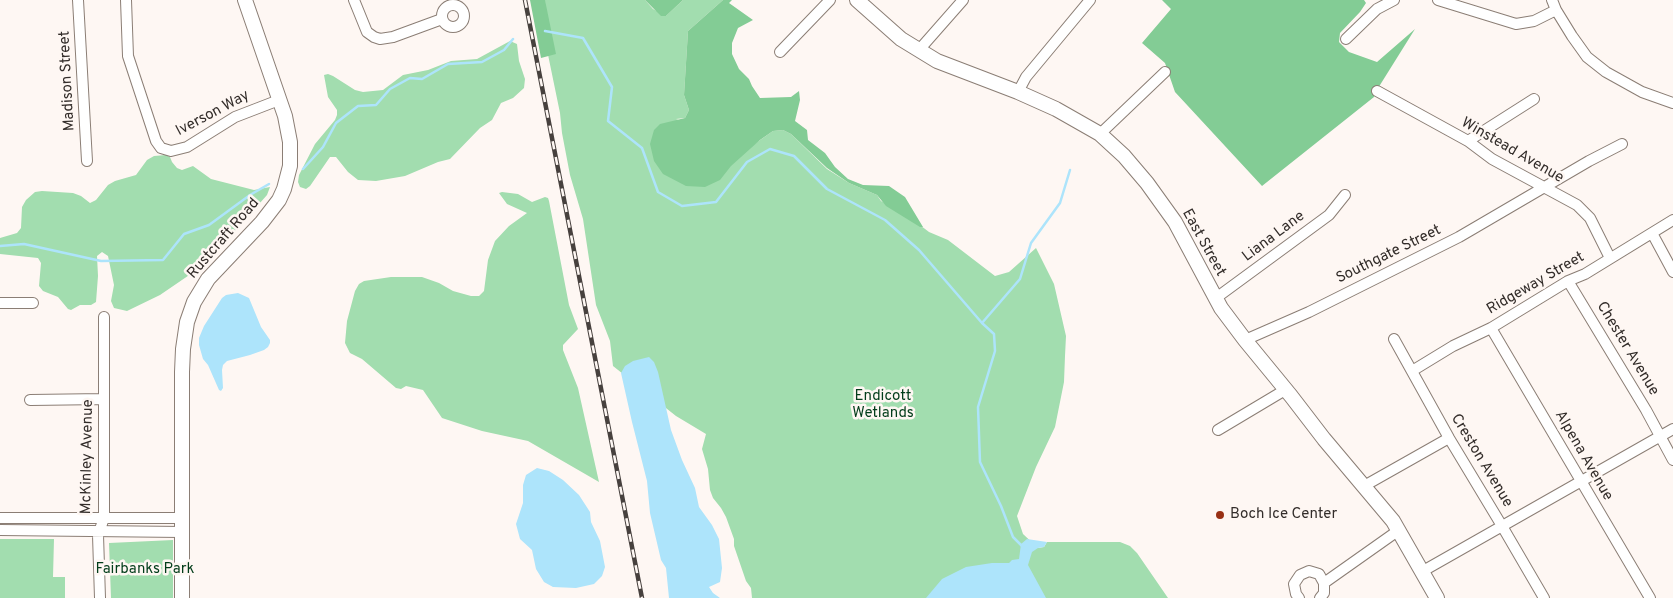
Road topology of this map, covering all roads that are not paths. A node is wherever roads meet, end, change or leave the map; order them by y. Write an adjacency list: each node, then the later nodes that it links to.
1 (78, 0): 25 (street, Madison Street)
2 (126, 0): 20 (street, Iverson Way)
3 (244, 0): 20 (main road, Rustcraft Road)
4 (354, 0): 12 (street)
5 (830, 0): 15 (street)
6 (856, 0): 14 (main road, East Street)
7 (963, 0): 14 (street)
8 (1090, 0): 18 (street)
9 (1394, 0): 13 (street)
10 (1438, 0): 11 (street)
11 (1554, 5): 21 (street)
12 (442, 19)
13 (1346, 39)
14 (919, 50): 18 (main road, East Street)
15 (780, 52)
16 (1165, 72): 22 (street)
17 (1377, 91): 23 (street, Winstead Avenue)
18 (1018, 92): 22 (main road, East Street)
19 (1534, 98): 23 (street)
20 (279, 100): 53 (main road, Rustcraft Road)
21 (1673, 103)
22 (1100, 134): 33 (main road, East Street)
23 (1468, 141): 26 (street, Winstead Avenue)
24 (1622, 144): 26 (street, Southgate Street)
25 (87, 161)
26 (1543, 188): 30 (street, Winstead Avenue); 39 (street, Southgate Street)
27 (1344, 194): 33 (street, Liana Lane)
28 (1673, 220): 29 (street, Ridgeway Street)
29 (1652, 233): 30 (street, Ridgeway Street); 31 (street)
30 (1610, 258): 32 (street, Ridgeway Street)
31 (1673, 272)
32 (1568, 281): 37 (street, Ridgeway Street); 46 (street, Chester Avenue)
33 (1216, 298): 39 (main road, East Street)
34 (0, 303): 35 (street)
35 (33, 303)
36 (104, 316): 42 (street, McKinley Avenue)
37 (1491, 328): 40 (street, Ridgeway Street); 49 (street, Alpena Avenue)
38 (1394, 339): 40 (street, Creston Avenue)
39 (1245, 340): 41 (main road, East Street)
40 (1412, 371): 47 (street, Creston Avenue)
41 (1285, 390): 45 (street); 50 (main road, East Street)
42 (104, 399): 43 (street); 52 (street, McKinley Avenue)
43 (30, 400)
44 (1673, 429): 46 (street)
45 (1218, 430)
46 (1660, 437): 48 (street, Chester Avenue); 49 (street)
47 (1449, 438): 50 (street); 54 (street, Creston Avenue)
48 (1673, 460)
49 (1582, 481): 54 (street); 66 (street, Alpena Avenue)
50 (1364, 486): 57 (main road, East Street)
51 (0, 518): 52 (street)
52 (104, 518): 53 (street); 56 (street, McKinley Avenue)
53 (182, 525): 56 (street); 61 (main road, Rustcraft Road)
54 (1502, 526): 58 (street); 65 (street, Creston Avenue)
55 (0, 530): 56 (street)
56 (100, 530): 60 (street, McKinley Avenue)
57 (1399, 530): 58 (main road, East Street); 59 (street)
58 (1423, 571): 64 (main road, East Street)
59 (1324, 583): 62 (street); 63 (street)
60 (100, 598)
61 (182, 598)
62 (1299, 598)
63 (1320, 598)
64 (1438, 598)
65 (1544, 598)
66 (1650, 598)

